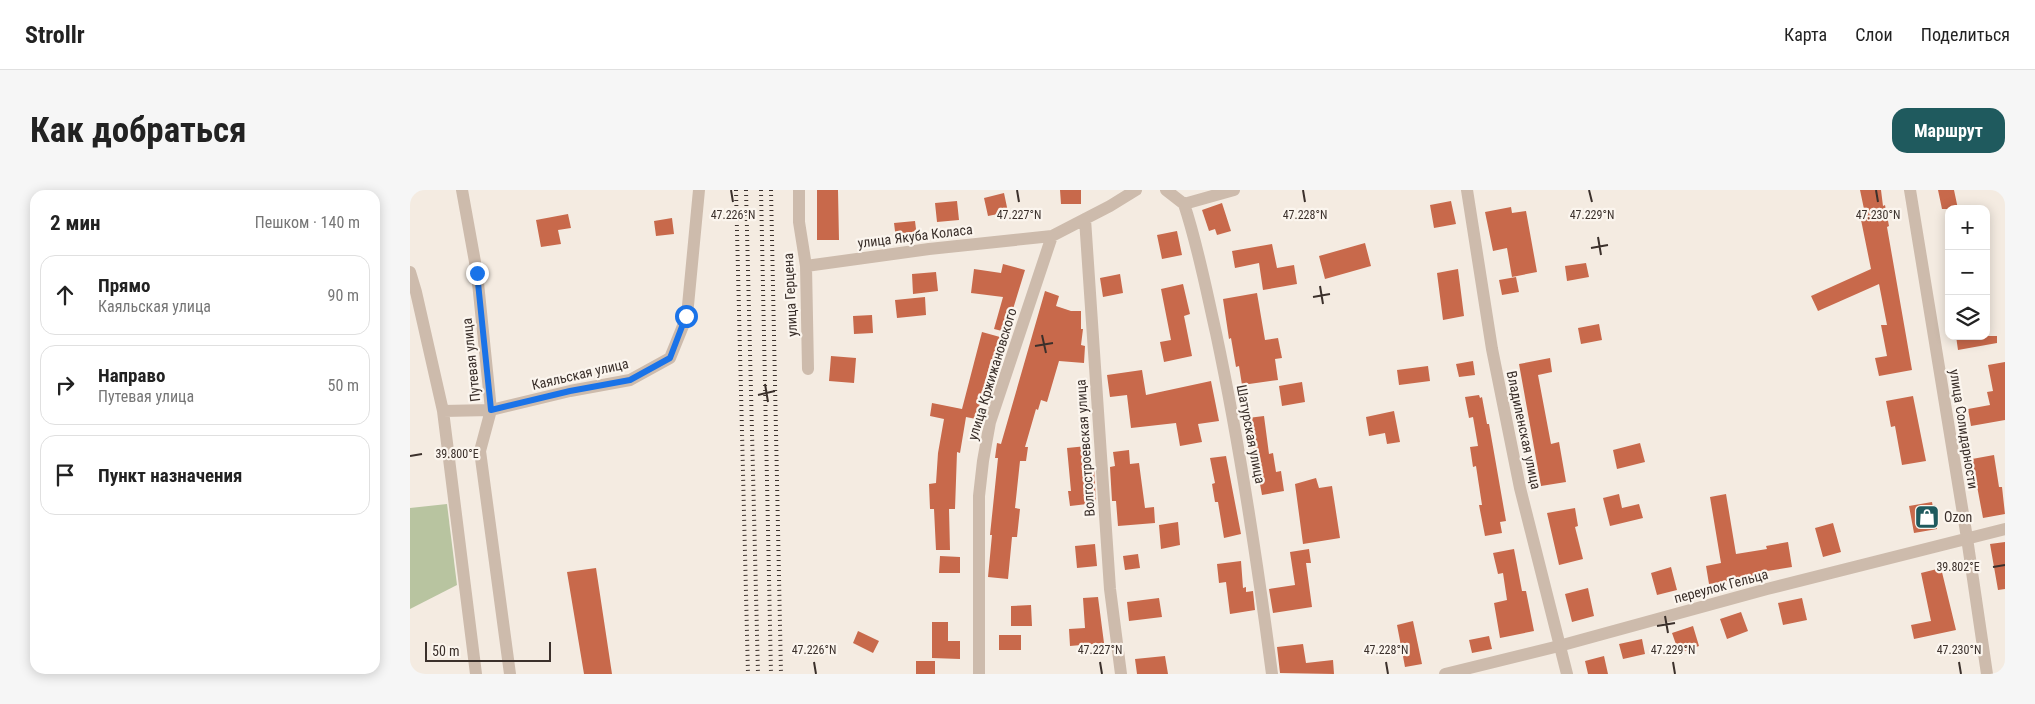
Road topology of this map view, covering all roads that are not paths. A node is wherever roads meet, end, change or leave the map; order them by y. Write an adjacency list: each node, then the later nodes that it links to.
1 (462, 190): 15 (street, Путевая улица)
2 (699, 190): 15 (street, Каяльская улица)
3 (798, 190): 12 (street, улица Герцена)
4 (1136, 190): 10 (street, улица Якуба Коласа)
5 (1166, 190): 9 (street)
6 (1234, 190): 9 (street)
7 (1467, 190): 19 (street, Владиленская улица)
8 (1910, 190): 18 (street, улица Солидарности)
9 (1184, 204): 24 (street, Шатурская улица)
10 (1085, 219): 11 (street, улица Якуба Коласа); 23 (street, Волгостроевская улица)
11 (1052, 236): 12 (street, улица Якуба Коласа); 22 (street, улица Кржижановского)
12 (806, 266): 14 (street, улица Герцена)
13 (410, 272): 16 (street)
14 (808, 369)
15 (491, 410): 16 (street, Каяльская улица); 21 (street, Путевая улица)
16 (443, 411): 20 (street)
17 (2005, 529): 18 (street, переулок Гельца)
18 (1967, 538): 19 (street, переулок Гельца); 27 (street, улица Солидарности)
19 (1559, 646): 25 (street, переулок Гельца); 26 (street, Владиленская улица)
20 (476, 674)
21 (510, 674)
22 (979, 674)
23 (1121, 674)
24 (1272, 674)
25 (1445, 674)
26 (1567, 674)
27 (1987, 674)

